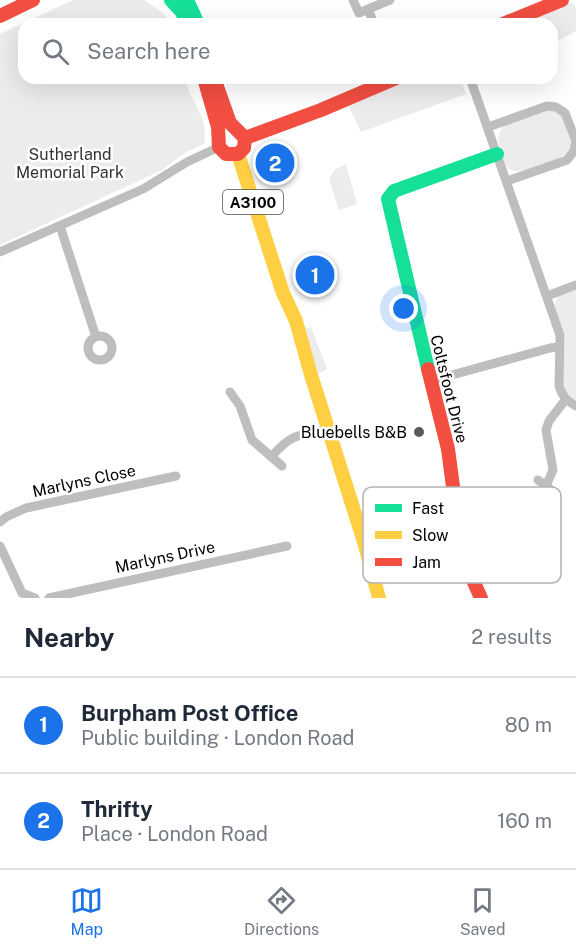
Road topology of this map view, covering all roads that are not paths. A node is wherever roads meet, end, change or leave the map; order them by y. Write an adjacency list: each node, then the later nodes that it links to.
1 (33, 0): 8 (main road)
2 (171, 0): 9 (main road)
3 (187, 0): 10 (main road)
4 (353, 0): 7 (street)
5 (390, 0): 7 (street)
6 (562, 0): 12 (main road)
7 (368, 9): 11 (street)
8 (0, 16)
9 (185, 18)
10 (195, 18)
11 (372, 18)
12 (518, 18)
13 (206, 84): 19 (main road)
14 (216, 84): 18 (main road)
15 (384, 84): 18 (main road)
16 (472, 84): 17 (street)
17 (488, 127): 21 (street); 22 (street)
18 (240, 133): 19 (main road); 20 (main road)
19 (218, 143): 20 (main road); 23 (street)
20 (237, 154): 33 (main road, A3100)
21 (497, 154): 22 (street); 29 (main road, Coltsfoot Drive)
22 (507, 181): 26 (street)
23 (60, 226): 24 (street); 27 (street)
24 (0, 252)
25 (576, 285): 26 (street)
26 (547, 296): 28 (street)
27 (96, 337)
28 (559, 347): 29 (street); 31 (street)
29 (430, 381): 37 (main road, Coltsfoot Drive)
30 (230, 392): 34 (street)
31 (566, 399): 32 (street); 38 (street)
32 (576, 406)
33 (330, 429): 34 (street); 40 (main road, A3100)
34 (271, 457): 35 (street)
35 (282, 466)
36 (176, 476): 39 (street, Marlyns Close)
37 (453, 487)
38 (547, 487)
39 (0, 522)
40 (363, 537)
41 (0, 546): 45 (street)
42 (287, 546): 46 (street, Marlyns Drive)
43 (474, 583): 49 (main road, Coltsfoot Drive)
44 (374, 584): 47 (main road, A3100); 48 (main road, A3100)
45 (35, 598)
46 (49, 598)
47 (372, 598)
48 (379, 598)
49 (481, 598)

